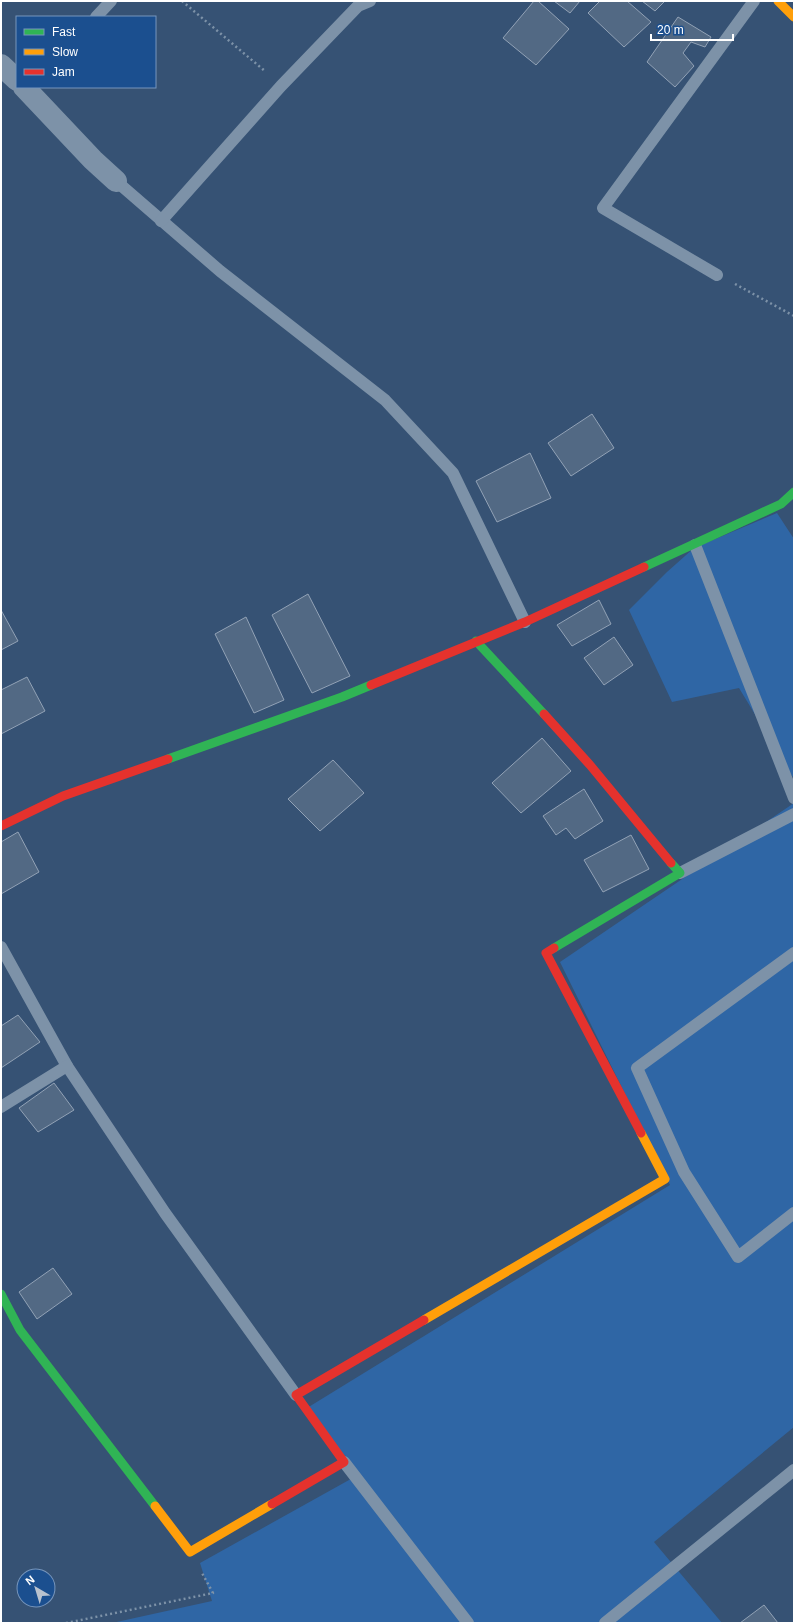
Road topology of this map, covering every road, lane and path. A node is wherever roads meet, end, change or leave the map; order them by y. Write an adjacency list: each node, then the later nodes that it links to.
1 (111, 1): 6 (lane)
2 (182, 1): 10 (path)
3 (370, 1): 10 (lane)
4 (754, 1): 14 (lane)
5 (778, 1): 7 (street)
6 (97, 16)
7 (794, 17)
8 (1, 65): 9 (street)
9 (16, 79)
10 (282, 86): 13 (lane)
11 (26, 88): 12 (street)
12 (116, 181): 13 (lane)
13 (161, 221): 18 (lane)
14 (717, 275): 15 (path)
15 (794, 316)
16 (794, 492): 17 (street)
17 (695, 545): 18 (street); 20 (lane)
18 (525, 622): 19 (street)
19 (476, 641): 22 (street); 23 (street)
20 (794, 798)
21 (794, 814): 23 (lane)
22 (1, 826)
23 (680, 873): 30 (street)
24 (1, 947): 26 (lane)
25 (794, 953): 28 (lane)
26 (67, 1066): 27 (lane); 30 (lane)
27 (1, 1107)
28 (794, 1213)
29 (1, 1294): 33 (street)
30 (296, 1395): 31 (street)
31 (344, 1462): 33 (street); 35 (lane)
32 (794, 1470): 36 (lane)
33 (190, 1552): 34 (path)
34 (66, 1623)
35 (468, 1623)
36 (605, 1623)

